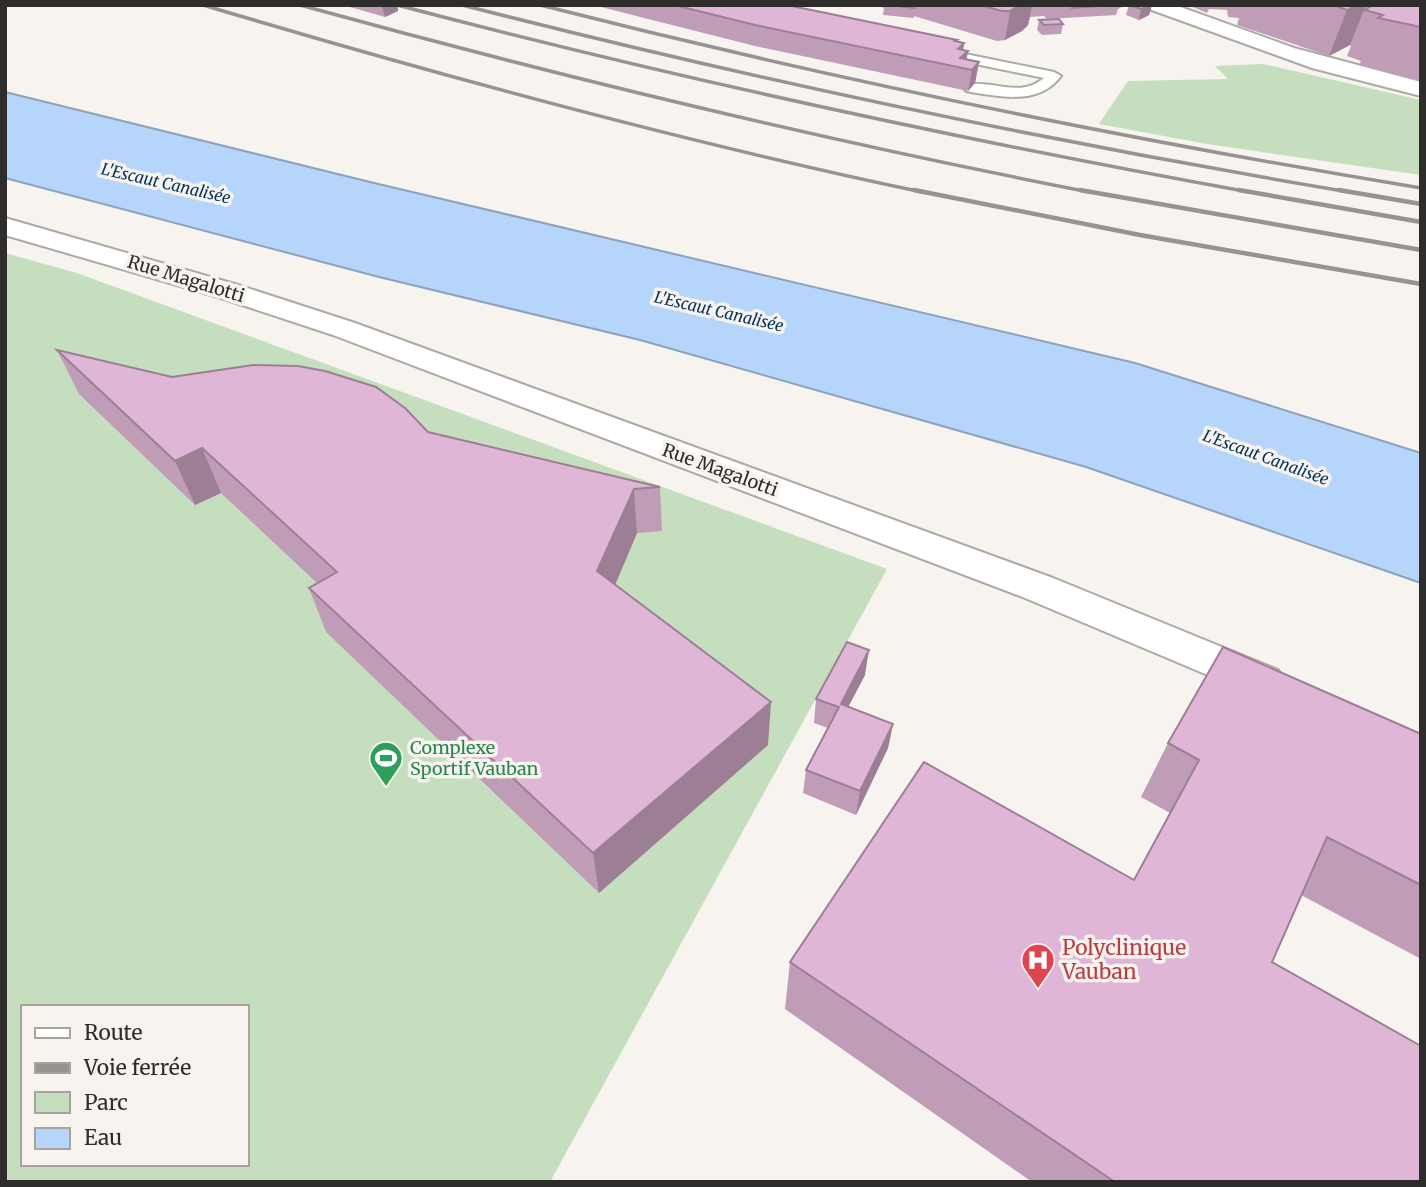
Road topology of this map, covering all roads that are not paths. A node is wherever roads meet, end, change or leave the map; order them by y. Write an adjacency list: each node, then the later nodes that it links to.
1 (1156, 5): 4 (street)
2 (921, 49): 3 (lane)
3 (971, 88)
4 (1421, 89)
5 (5, 226): 6 (street, Rue Magalotti)
6 (1291, 694)

